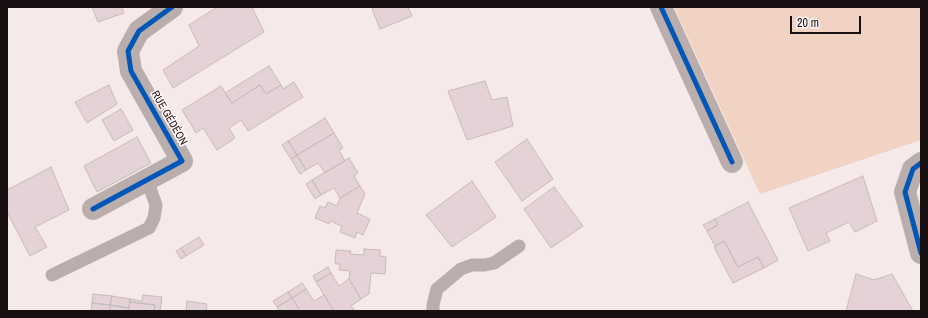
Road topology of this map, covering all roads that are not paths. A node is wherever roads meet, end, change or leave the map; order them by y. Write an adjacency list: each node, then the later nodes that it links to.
1 (172, 7): 5 (street, RUE GÉDÉON)
2 (661, 7): 3 (street)
3 (732, 162)
4 (921, 163): 8 (street)
5 (147, 180): 6 (street, RUE GÉDÉON); 9 (lane)
6 (94, 209)
7 (519, 246): 10 (lane)
8 (921, 253)
9 (52, 275)
10 (434, 311)

